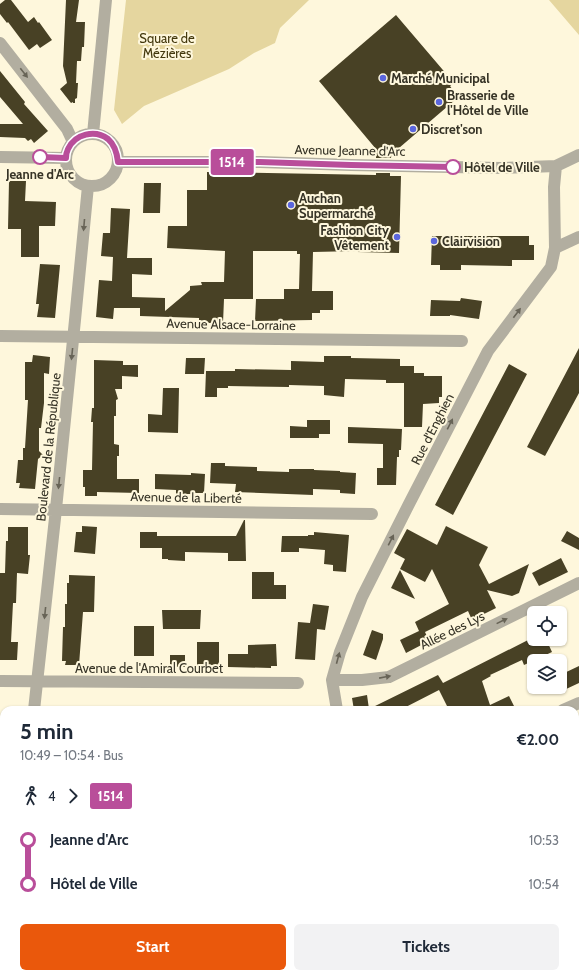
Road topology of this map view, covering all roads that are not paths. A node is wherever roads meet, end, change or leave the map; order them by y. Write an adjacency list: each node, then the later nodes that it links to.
1 (106, 0): 3 (street)
2 (0, 43): 4 (street, one-way to 4)
3 (93, 134): 4 (street); 8 (street)
4 (73, 142): 7 (street)
5 (579, 155): 9 (street, Avenue Jeanne d'Arc)
6 (0, 157): 7 (street)
7 (66, 158): 10 (street)
8 (118, 162): 9 (street, Avenue Jeanne d'Arc); 10 (street)
9 (556, 166): 12 (street, Rue d'Enghien)
10 (88, 186): 14 (street, Boulevard de la République, one-way to 14)
11 (579, 237): 12 (street)
12 (555, 248): 20 (street, Rue d'Enghien, one-way to 12)
13 (0, 336): 14 (street, Avenue Alsace-Lorraine)
14 (74, 337): 15 (street, Avenue Alsace-Lorraine); 17 (street, Boulevard de la République, one-way to 17)
15 (462, 341)
16 (0, 509): 17 (street, Avenue de la Liberté)
17 (56, 509): 18 (street, Avenue de la Liberté); 22 (street, Boulevard de la République, one-way to 22)
18 (372, 514)
19 (579, 583): 20 (street, Allée des Lys, one-way to 19)
20 (332, 680): 25 (street, Rue d'Enghien)
21 (0, 681): 22 (street, Avenue de l'Amiral Courbet)
22 (37, 682): 23 (street, Avenue de l'Amiral Courbet); 24 (street, Boulevard de la République)
23 (298, 683)
24 (34, 706)
25 (336, 706)

